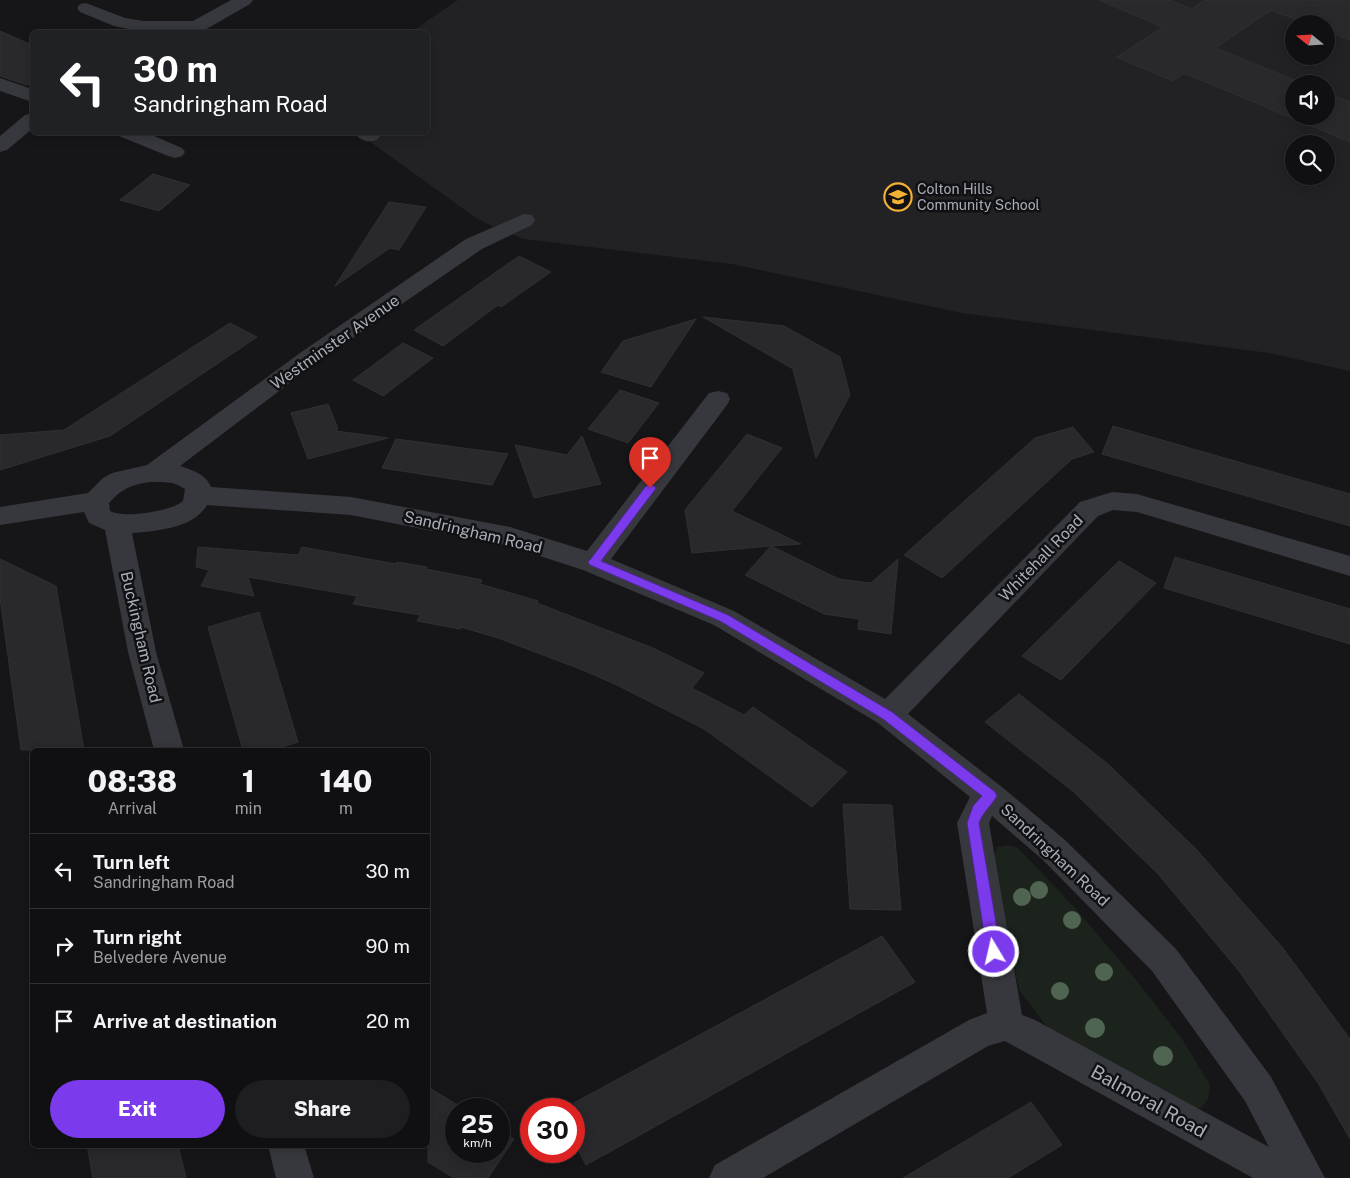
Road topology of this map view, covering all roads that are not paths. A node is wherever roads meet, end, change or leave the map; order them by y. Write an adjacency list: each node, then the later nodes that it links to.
1 (244, 0): 3 (street)
2 (86, 8): 3 (street)
3 (199, 30)
4 (0, 84): 5 (street)
5 (30, 95)
6 (30, 121): 8 (street)
7 (133, 135): 9 (street)
8 (0, 146)
9 (175, 152)
10 (524, 220): 12 (street, Westminster Avenue)
11 (718, 399): 17 (street)
12 (152, 474): 13 (street); 14 (street)
13 (199, 495): 16 (street); 17 (street, Sandringham Road)
14 (96, 501): 15 (street); 16 (street)
15 (0, 516)
16 (117, 523): 20 (street, Buckingham Road)
17 (594, 562): 19 (street, Sandringham Road)
18 (1350, 566): 19 (street, Whitehall Road)
19 (888, 715): 21 (street, Sandringham Road)
20 (168, 748)
21 (991, 796): 22 (street); 27 (street, Sandringham Road)
22 (1006, 1025): 25 (street); 26 (street, Balmoral Road)
23 (287, 1148): 24 (street)
24 (294, 1178)
25 (728, 1178)
26 (1290, 1178)
27 (1306, 1178)

